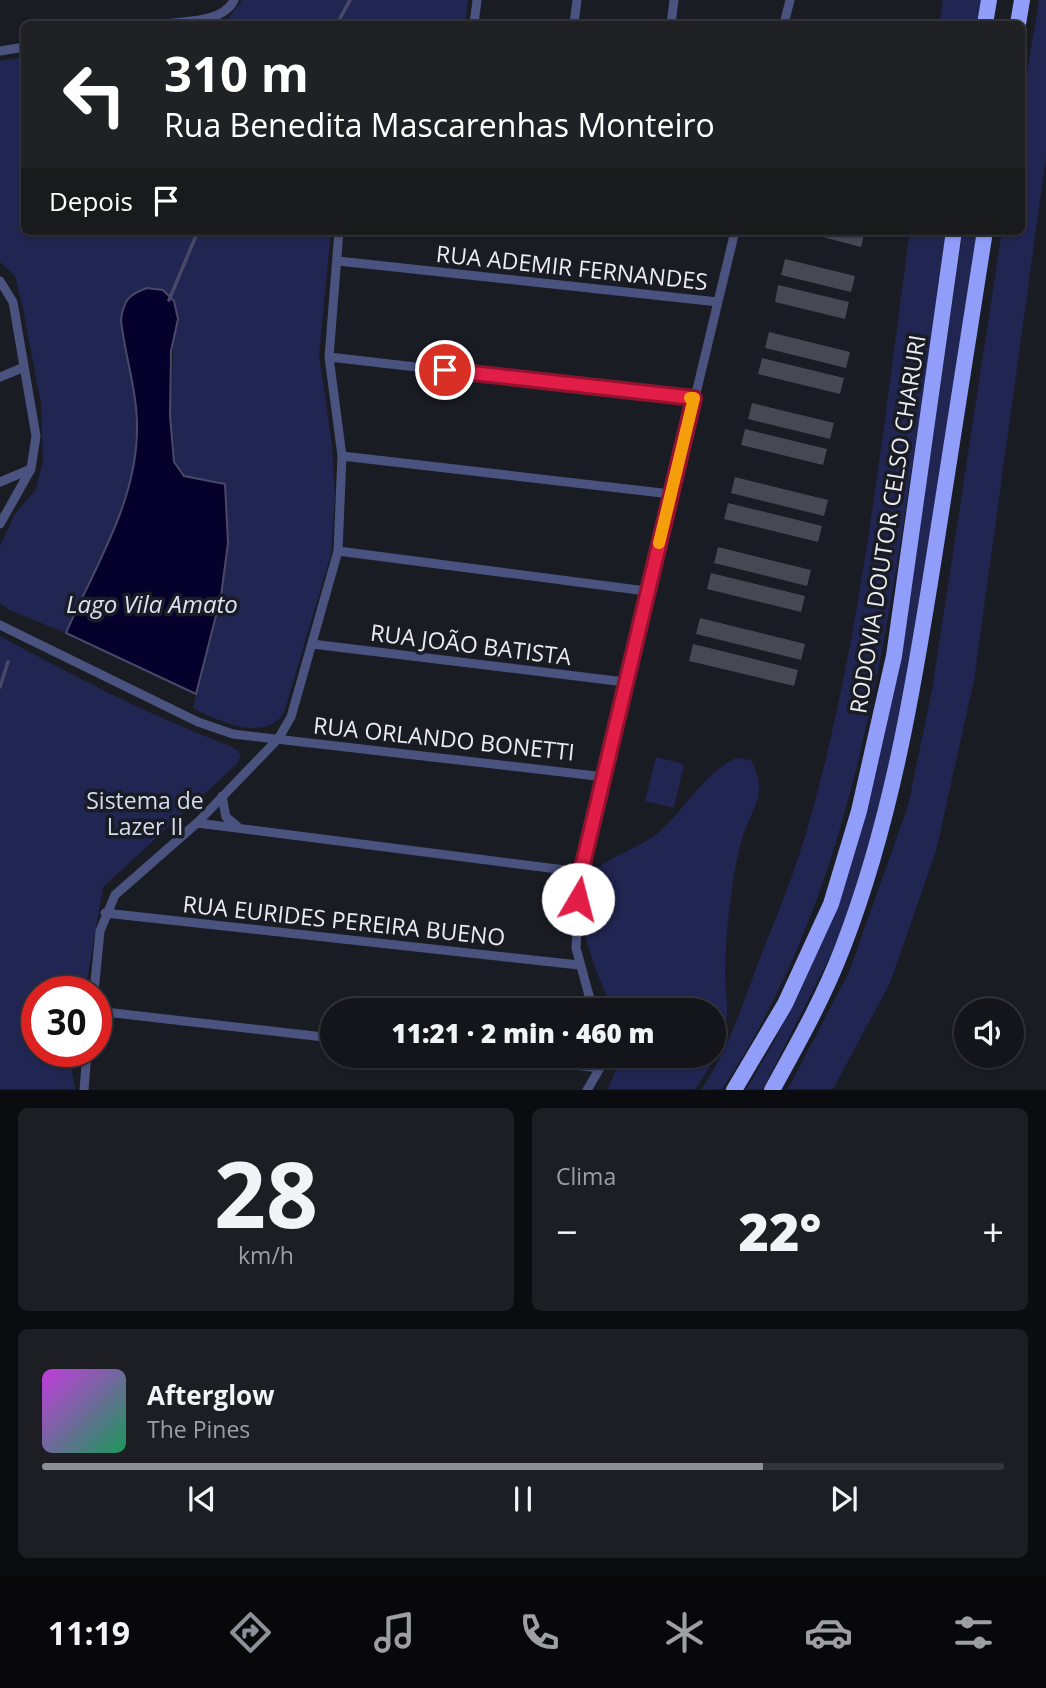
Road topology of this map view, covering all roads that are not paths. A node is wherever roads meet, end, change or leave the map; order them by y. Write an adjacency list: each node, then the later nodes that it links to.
1 (234, 0): 8 (street)
2 (477, 0): 9 (street)
3 (577, 0): 10 (street)
4 (674, 0): 11 (street)
5 (790, 0): 12 (street)
6 (989, 0): 13 (highway)
7 (1022, 0): 14 (highway)
8 (181, 21)
9 (474, 21)
10 (574, 21)
11 (671, 21)
12 (785, 21)
13 (986, 21)
14 (1018, 21)
15 (21, 48): 16 (street)
16 (0, 51)
17 (339, 235): 21 (street)
18 (734, 235): 23 (street)
19 (953, 235): 55 (highway, RODOVIA DOUTOR CELSO CHARURI)
20 (984, 235): 56 (highway)
21 (338, 261): 23 (street, RUA ADEMIR FERNANDES); 24 (street)
22 (2, 283): 25 (street)
23 (718, 302): 27 (street)
24 (328, 357): 27 (street); 28 (street)
25 (22, 368): 26 (street); 29 (street)
26 (0, 377)
27 (694, 398): 31 (street)
28 (342, 456): 31 (street); 33 (street)
29 (31, 470): 30 (street); 32 (street)
30 (0, 482)
31 (671, 494): 34 (street)
32 (0, 522)
33 (338, 551): 34 (street); 36 (street)
34 (646, 591): 37 (street)
35 (0, 625): 38 (street, RUA ORLANDO BONETTI)
36 (312, 644): 37 (street, RUA JOÃO BATISTA); 38 (street)
37 (625, 682): 39 (street)
38 (278, 738): 39 (street, RUA ORLANDO BONETTI); 40 (street)
39 (605, 776): 43 (street)
40 (222, 796): 41 (street); 42 (street)
41 (197, 823): 42 (street); 44 (street)
42 (242, 829): 43 (street)
43 (581, 872): 45 (street)
44 (105, 913): 45 (street, RUA EURIDES PEREIRA BUENO); 46 (street)
45 (579, 965): 47 (street)
46 (96, 976)
47 (589, 998)
48 (112, 1013): 49 (street)
49 (320, 1037)
50 (86, 1067): 53 (street)
51 (592, 1068): 52 (street)
52 (600, 1069): 54 (street)
53 (84, 1090)
54 (587, 1090)
55 (734, 1090)
56 (772, 1090)

